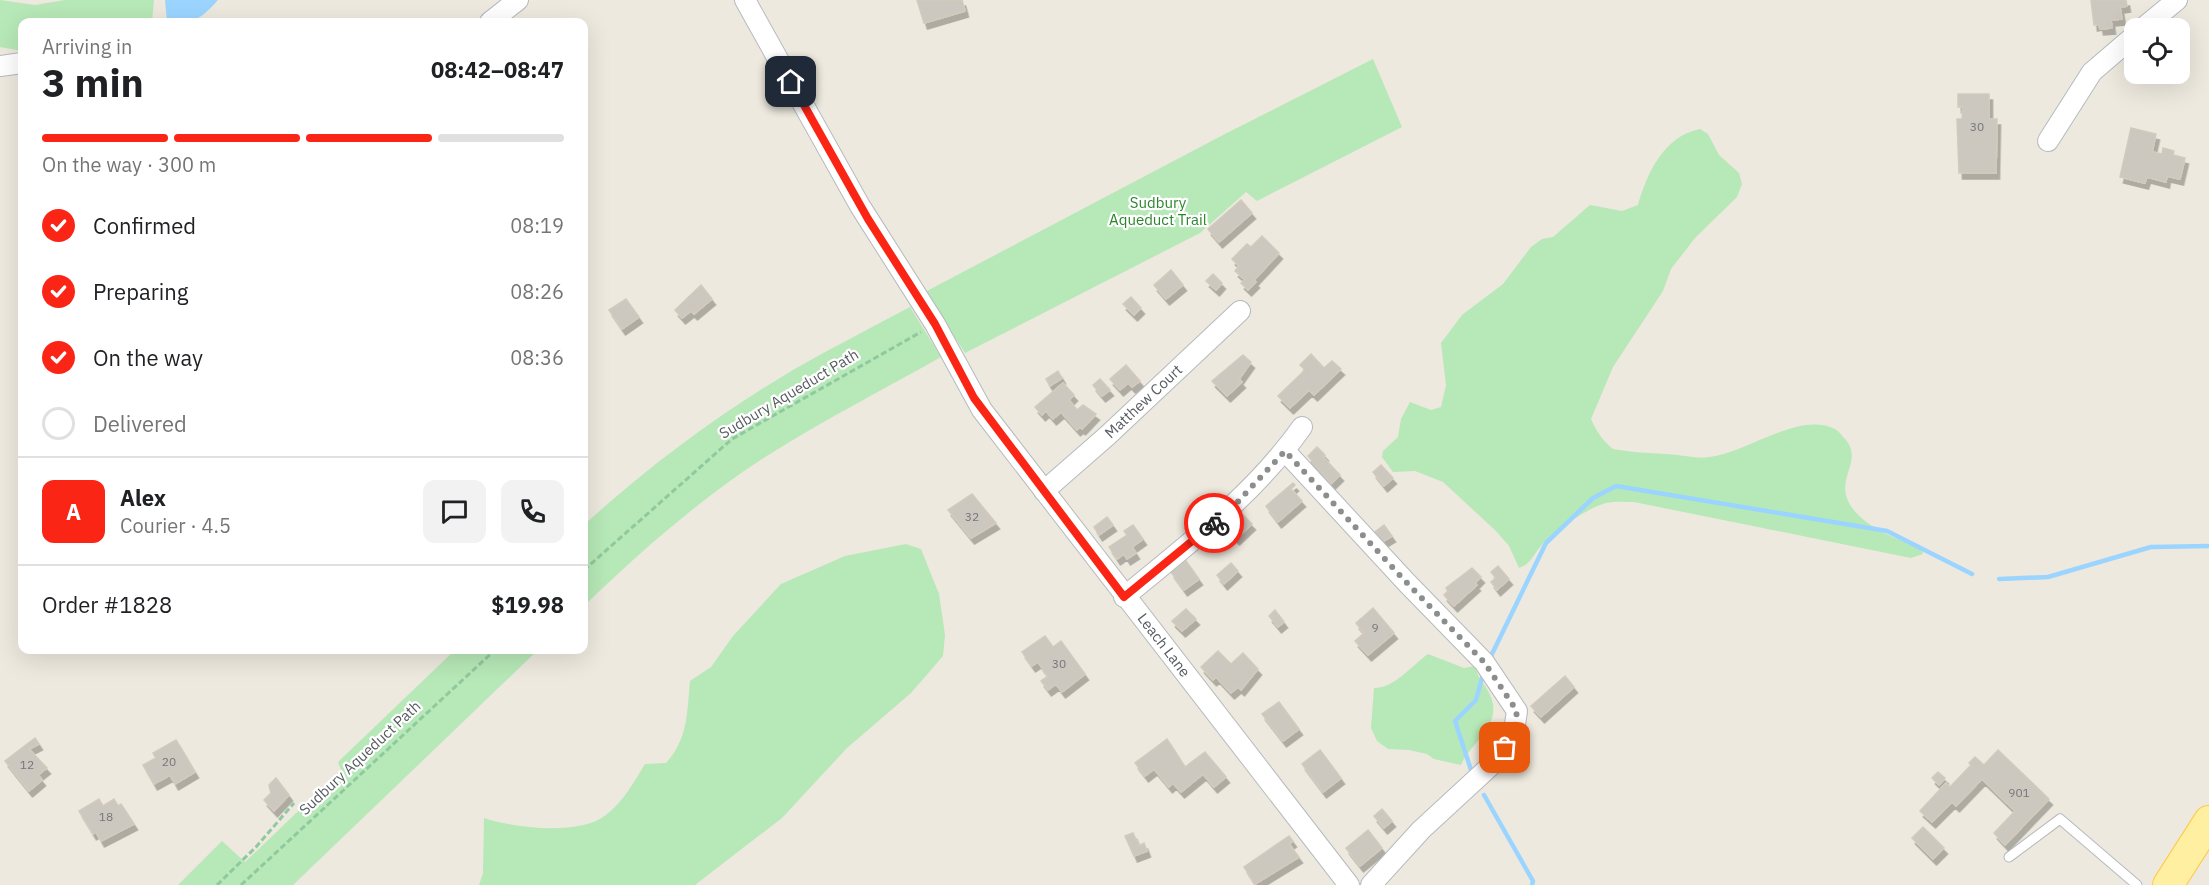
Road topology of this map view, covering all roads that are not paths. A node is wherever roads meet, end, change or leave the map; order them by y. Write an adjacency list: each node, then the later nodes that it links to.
1 (518, 0): 4 (street)
2 (745, 0): 13 (street, Leach Lane)
3 (2177, 0): 5 (street)
4 (495, 18)
5 (2155, 18)
6 (2124, 45): 9 (street)
7 (18, 64): 8 (street)
8 (0, 66)
9 (2048, 141)
10 (1240, 311): 13 (street, Matthew Court)
11 (1302, 427): 12 (street)
12 (1285, 451): 14 (street); 18 (street)
13 (1044, 491): 14 (street, Leach Lane)
14 (1124, 597): 17 (street, Leach Lane)
15 (2209, 821): 20 (main road)
16 (2009, 857): 19 (lane)
17 (1349, 885)
18 (1371, 885)
19 (2137, 885)
20 (2168, 885)

